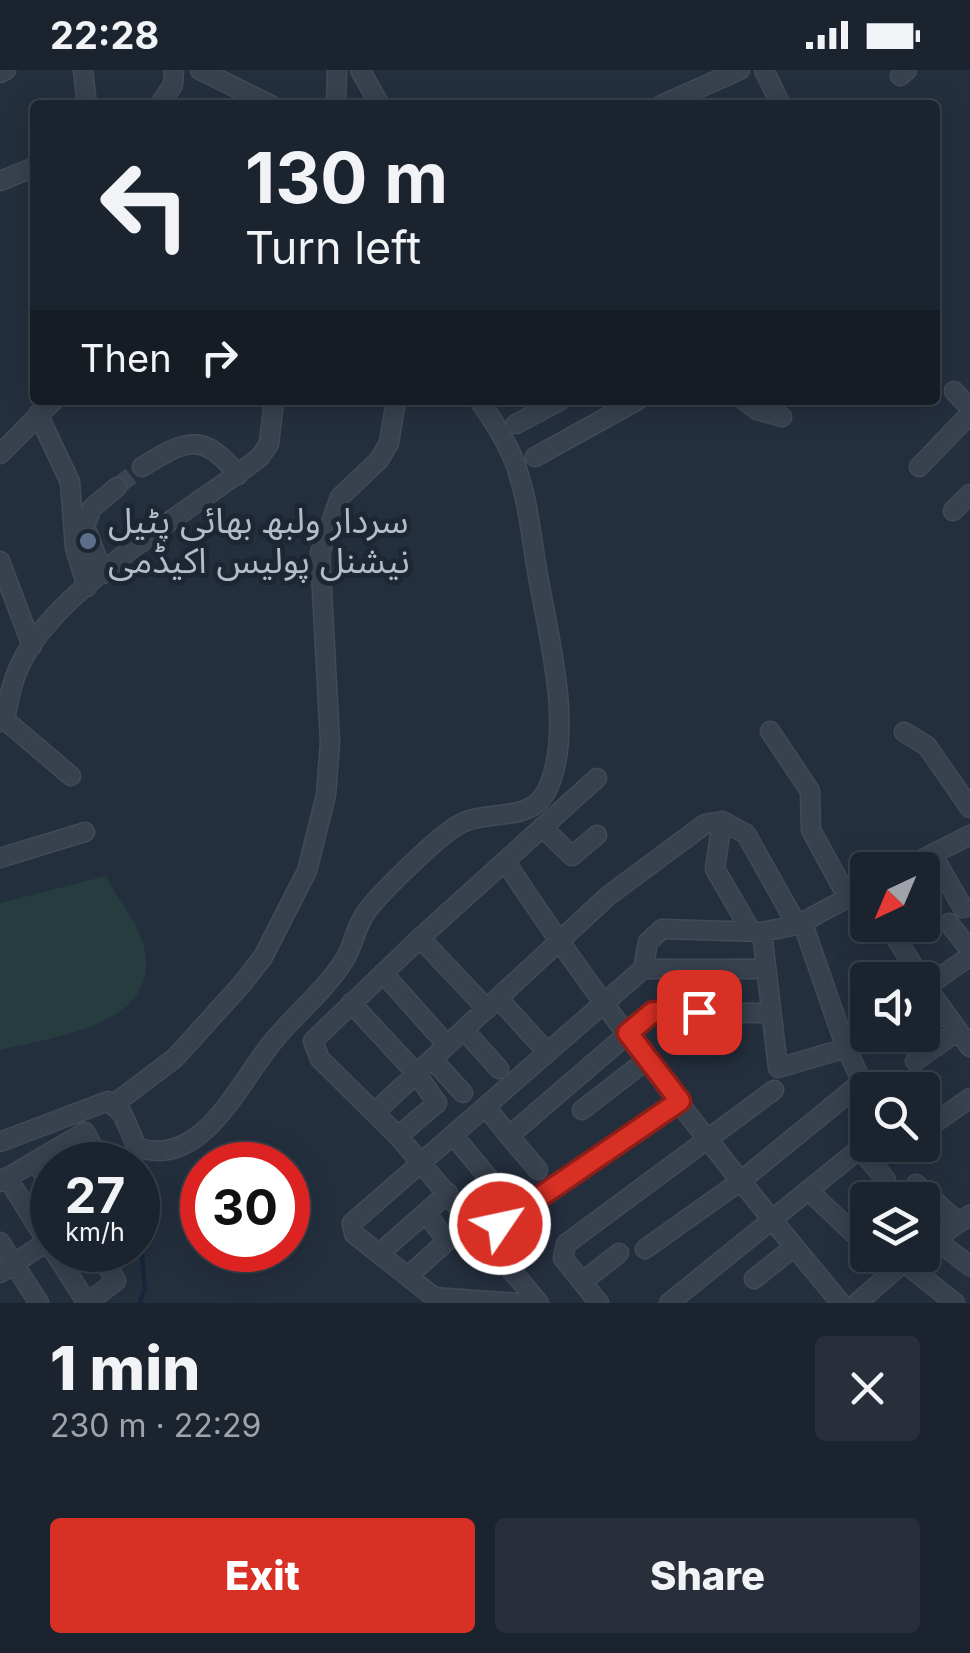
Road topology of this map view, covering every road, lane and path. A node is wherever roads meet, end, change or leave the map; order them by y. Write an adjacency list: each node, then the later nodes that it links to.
1 (83, 70): 8 (street)
2 (174, 70): 9 (street)
3 (200, 70): 10 (street)
4 (337, 70): 11 (street)
5 (360, 70): 12 (street)
6 (740, 70): 13 (street)
7 (764, 70): 14 (street)
8 (87, 100)
9 (162, 100)
10 (248, 100)
11 (336, 100)
12 (377, 100)
13 (673, 100)
14 (779, 100)
15 (30, 170): 16 (street)
16 (0, 180)
17 (954, 391): 25 (street)
18 (48, 405): 26 (street)
19 (273, 405): 33 (street)
20 (395, 405): 94 (street)
21 (482, 405): 94 (street)
22 (552, 405): 28 (street)
23 (629, 405): 30 (street)
24 (750, 405): 27 (street)
25 (970, 411): 32 (street)
26 (38, 414): 29 (street); 39 (street)
27 (782, 418)
28 (516, 424)
29 (0, 454)
30 (535, 457)
31 (142, 467): 33 (street)
32 (919, 467)
33 (238, 474): 38 (street)
34 (117, 487): 38 (street)
35 (970, 494): 36 (street)
36 (952, 511)
37 (0, 561): 40 (street)
38 (102, 574): 39 (street)
39 (87, 587): 40 (street)
40 (32, 646): 41 (street)
41 (3, 721): 44 (street)
42 (770, 731): 57 (street)
43 (904, 732): 46 (street)
44 (71, 776)
45 (597, 778): 49 (street)
46 (963, 782): 47 (street)
47 (970, 808)
48 (722, 820): 61 (street); 62 (street); 64 (street)
49 (542, 827): 51 (street); 55 (street)
50 (85, 832): 54 (street)
51 (597, 835)
52 (970, 835): 53 (street)
53 (936, 852)
54 (0, 858)
55 (505, 862): 63 (street); 64 (street)
56 (940, 868): 59 (street)
57 (850, 877)
58 (850, 898): 61 (street)
59 (962, 908)
60 (949, 923): 65 (street)
61 (800, 924): 62 (street); 80 (street)
62 (756, 932): 66 (street); 67 (street)
63 (420, 938): 68 (street); 72 (street)
64 (558, 943): 70 (street); 72 (street)
65 (970, 953): 69 (street)
66 (764, 968): 67 (street); 74 (street)
67 (643, 969): 70 (street)
68 (383, 973): 71 (street); 78 (street)
69 (940, 973)
70 (603, 1000): 77 (street); 82 (street)
71 (351, 1003): 88 (street); 97 (street)
72 (493, 1004): 75 (street); 82 (street)
73 (940, 1007): 76 (street)
74 (770, 1012): 77 (street); 80 (street)
75 (464, 1030): 78 (street); 86 (street)
76 (958, 1031): 81 (street); 85 (street)
77 (628, 1033): 84 (street); 101 (street)
78 (447, 1045): 83 (street)
79 (850, 1045): 80 (street)
80 (846, 1048): 87 (street)
81 (970, 1048)
82 (547, 1052): 95 (street)
83 (432, 1059): 88 (street); 90 (street)
84 (648, 1059): 93 (street); 96 (street)
85 (915, 1061)
86 (499, 1069)
87 (858, 1072)
88 (416, 1073): 97 (street); 100 (street)
89 (774, 1090): 102 (street)
90 (463, 1093)
91 (850, 1098): 112 (street)
92 (970, 1098): 98 (street)
93 (680, 1101): 102 (street); 117 (street)
94 (114, 1104): 103 (street)
95 (486, 1107): 99 (street); 101 (street)
96 (582, 1110)
97 (376, 1112): 100 (street)
98 (940, 1119)
99 (453, 1135): 107 (street); 117 (street)
100 (398, 1136): 107 (street)
101 (509, 1136): 110 (street)
102 (712, 1140): 112 (street); 140 (street)
103 (0, 1142)
104 (68, 1142): 105 (street)
105 (90, 1142)
106 (850, 1157): 114 (street)
107 (419, 1162): 115 (street); 129 (street)
108 (875, 1162): 113 (street)
109 (30, 1164): 111 (street)
110 (538, 1170)
111 (4, 1180): 119 (street)
112 (742, 1180): 121 (street); 127 (street)
113 (886, 1180)
114 (809, 1191): 121 (street); 122 (street)
115 (448, 1193): 118 (street); 123 (street)
116 (940, 1200): 120 (street)
117 (517, 1212): 123 (street)
118 (426, 1213): 129 (street); 138 (street)
119 (30, 1216)
120 (967, 1218): 124 (street)
121 (772, 1221): 126 (street); 145 (street)
122 (850, 1230)
123 (484, 1235): 143 (street)
124 (940, 1235)
125 (0, 1242): 133 (street)
126 (794, 1247): 139 (street); 146 (street)
127 (645, 1249)
128 (940, 1249): 132 (street)
129 (381, 1252): 138 (street)
130 (619, 1252): 140 (street)
131 (30, 1256): 133 (street)
132 (970, 1266)
133 (7, 1268): 141 (street)
134 (68, 1272): 135 (street)
135 (110, 1272)
136 (891, 1272): 147 (street)
137 (915, 1272): 148 (street)
138 (408, 1276): 142 (street)
139 (754, 1278)
140 (582, 1282): 144 (street)
141 (38, 1303)
142 (517, 1303)
143 (539, 1303)
144 (598, 1303)
145 (669, 1303)
146 (841, 1303)
147 (857, 1303)
148 (955, 1303)

